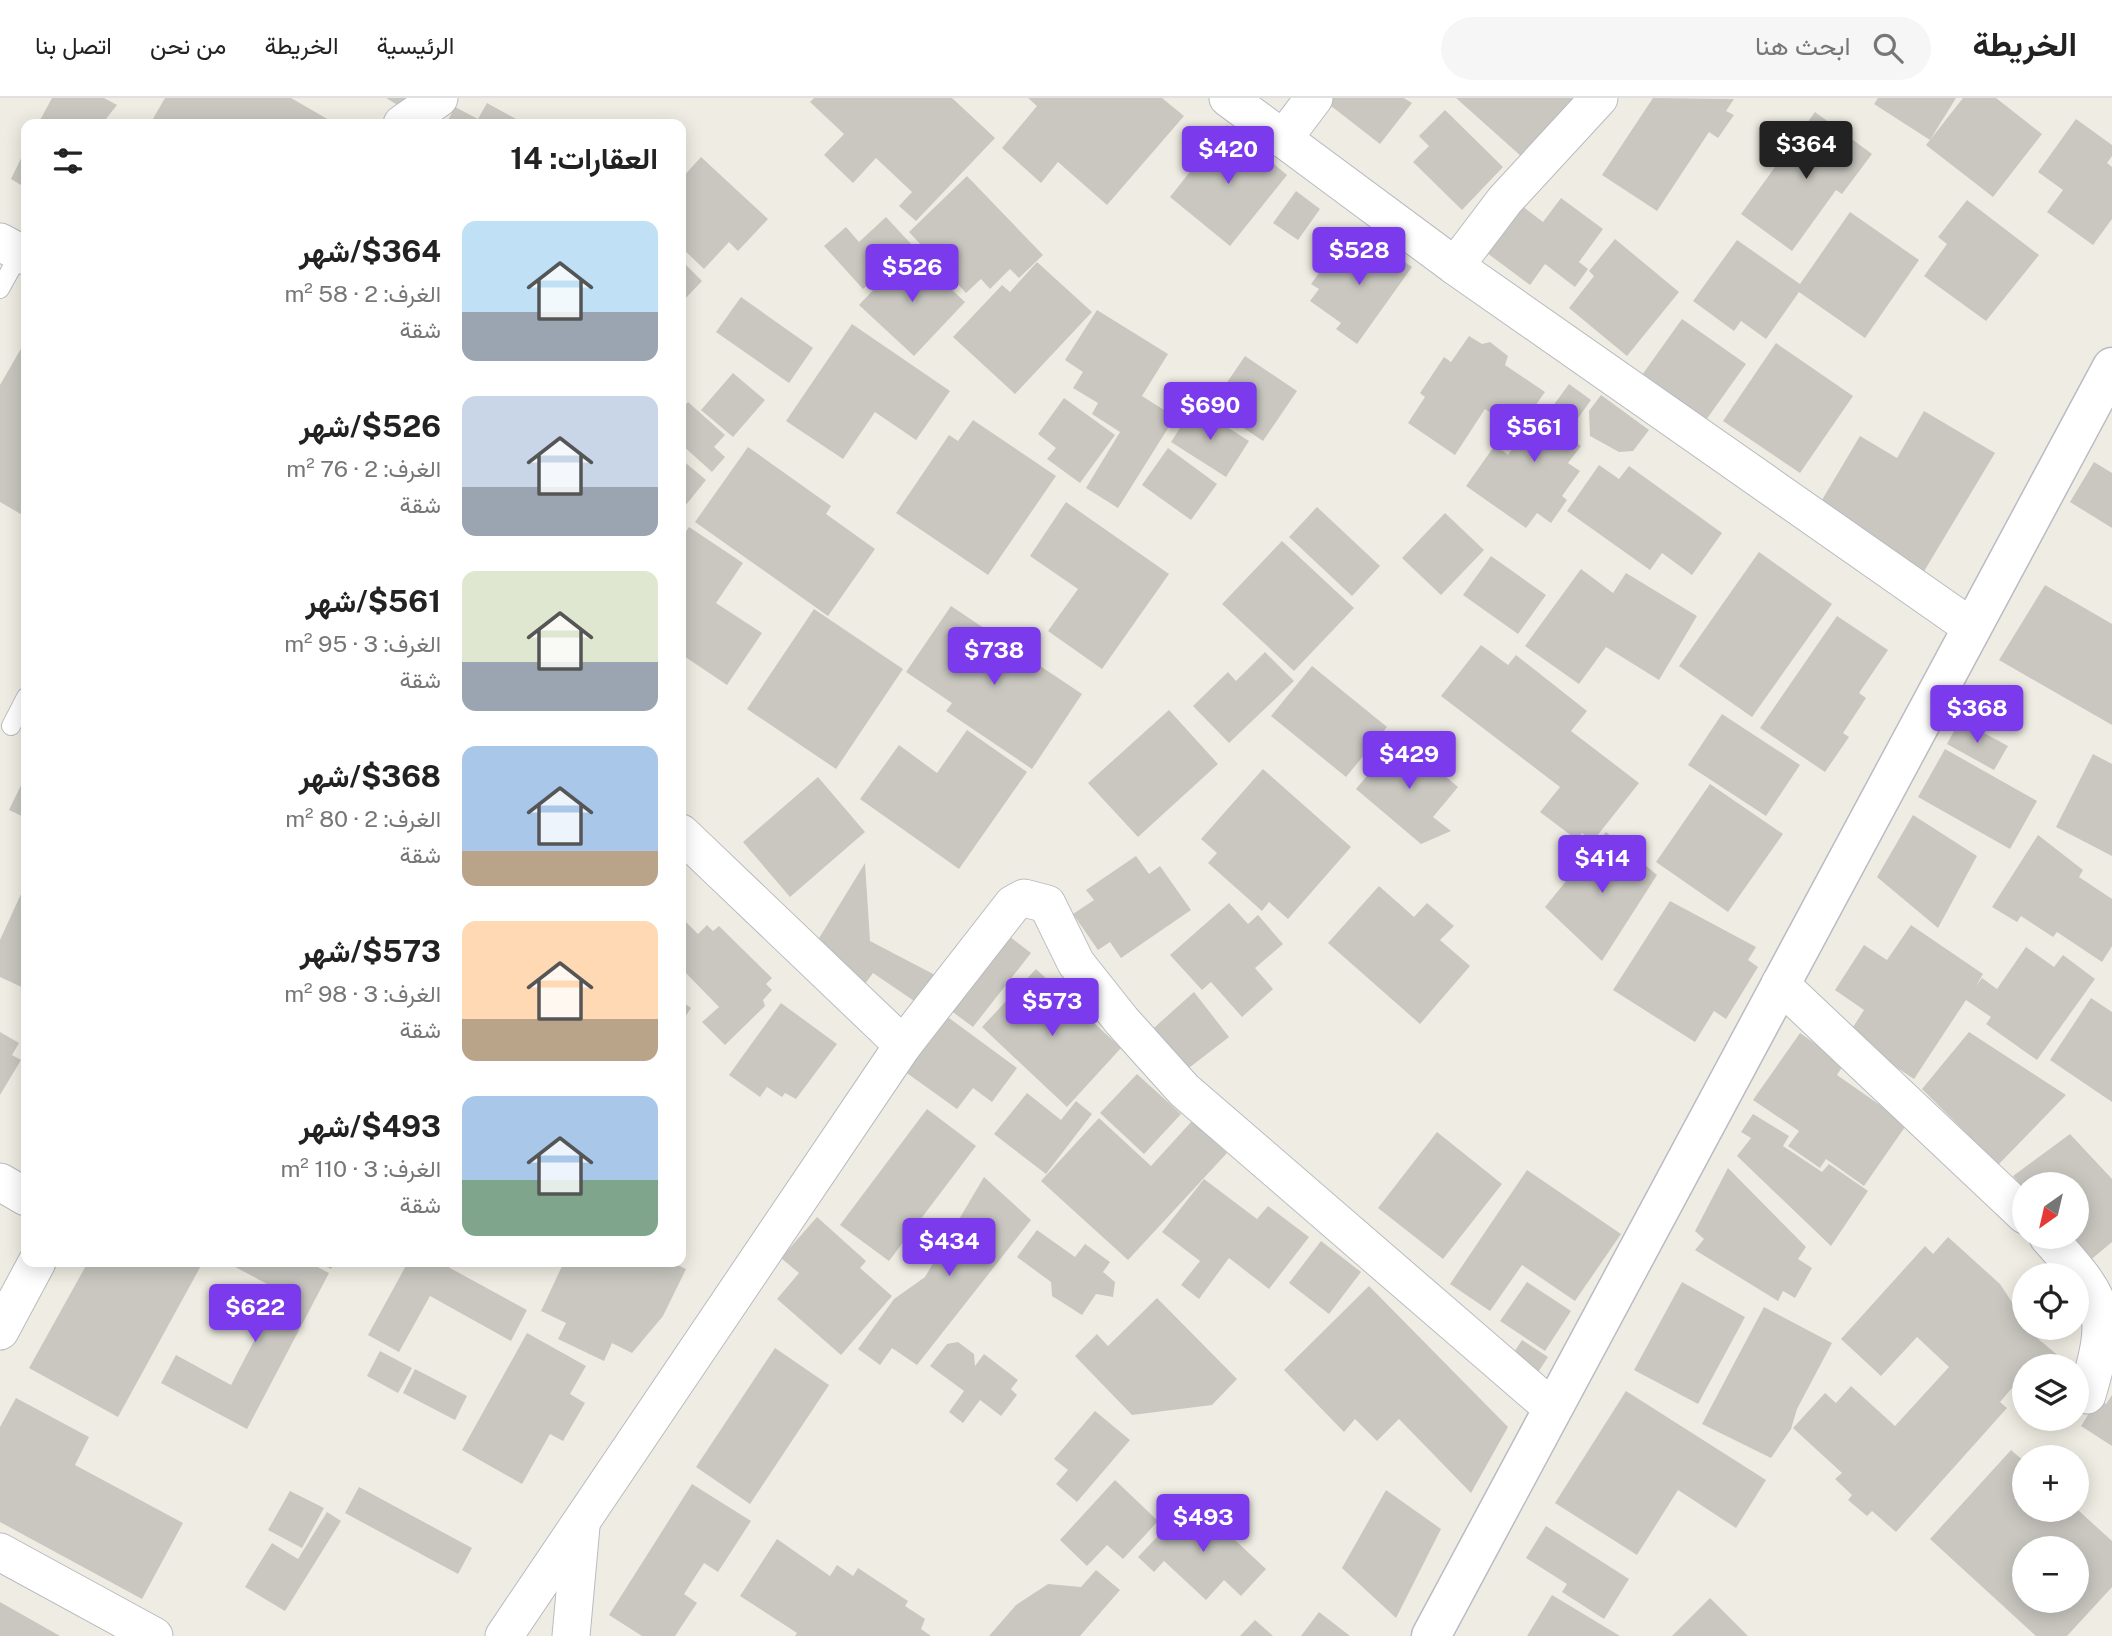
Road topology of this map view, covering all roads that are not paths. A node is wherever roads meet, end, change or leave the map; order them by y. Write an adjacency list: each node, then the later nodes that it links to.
1 (439, 98): 5 (street)
2 (1228, 98): 6 (street)
3 (1314, 98): 6 (street)
4 (1599, 98): 8 (street)
5 (409, 119)
6 (1283, 139): 8 (street)
7 (15, 250): 9 (lane)
8 (1455, 266): 11 (street)
9 (0, 289)
10 (2112, 367): 11 (street)
11 (1971, 626): 15 (street)
12 (21, 707): 13 (lane)
13 (11, 726)
14 (686, 838): 16 (street)
15 (1780, 984): 19 (street); 24 (street)
16 (903, 1045): 24 (street); 25 (street)
17 (0, 1182): 18 (street)
18 (21, 1194)
19 (2012, 1203)
20 (2060, 1250): 23 (street)
21 (34, 1267): 22 (street)
22 (0, 1331)
23 (2089, 1390)
24 (1552, 1408): 30 (street)
25 (581, 1526): 28 (street); 29 (street)
26 (0, 1552): 27 (street)
27 (154, 1636)
28 (504, 1636)
29 (571, 1636)
30 (1431, 1636)

